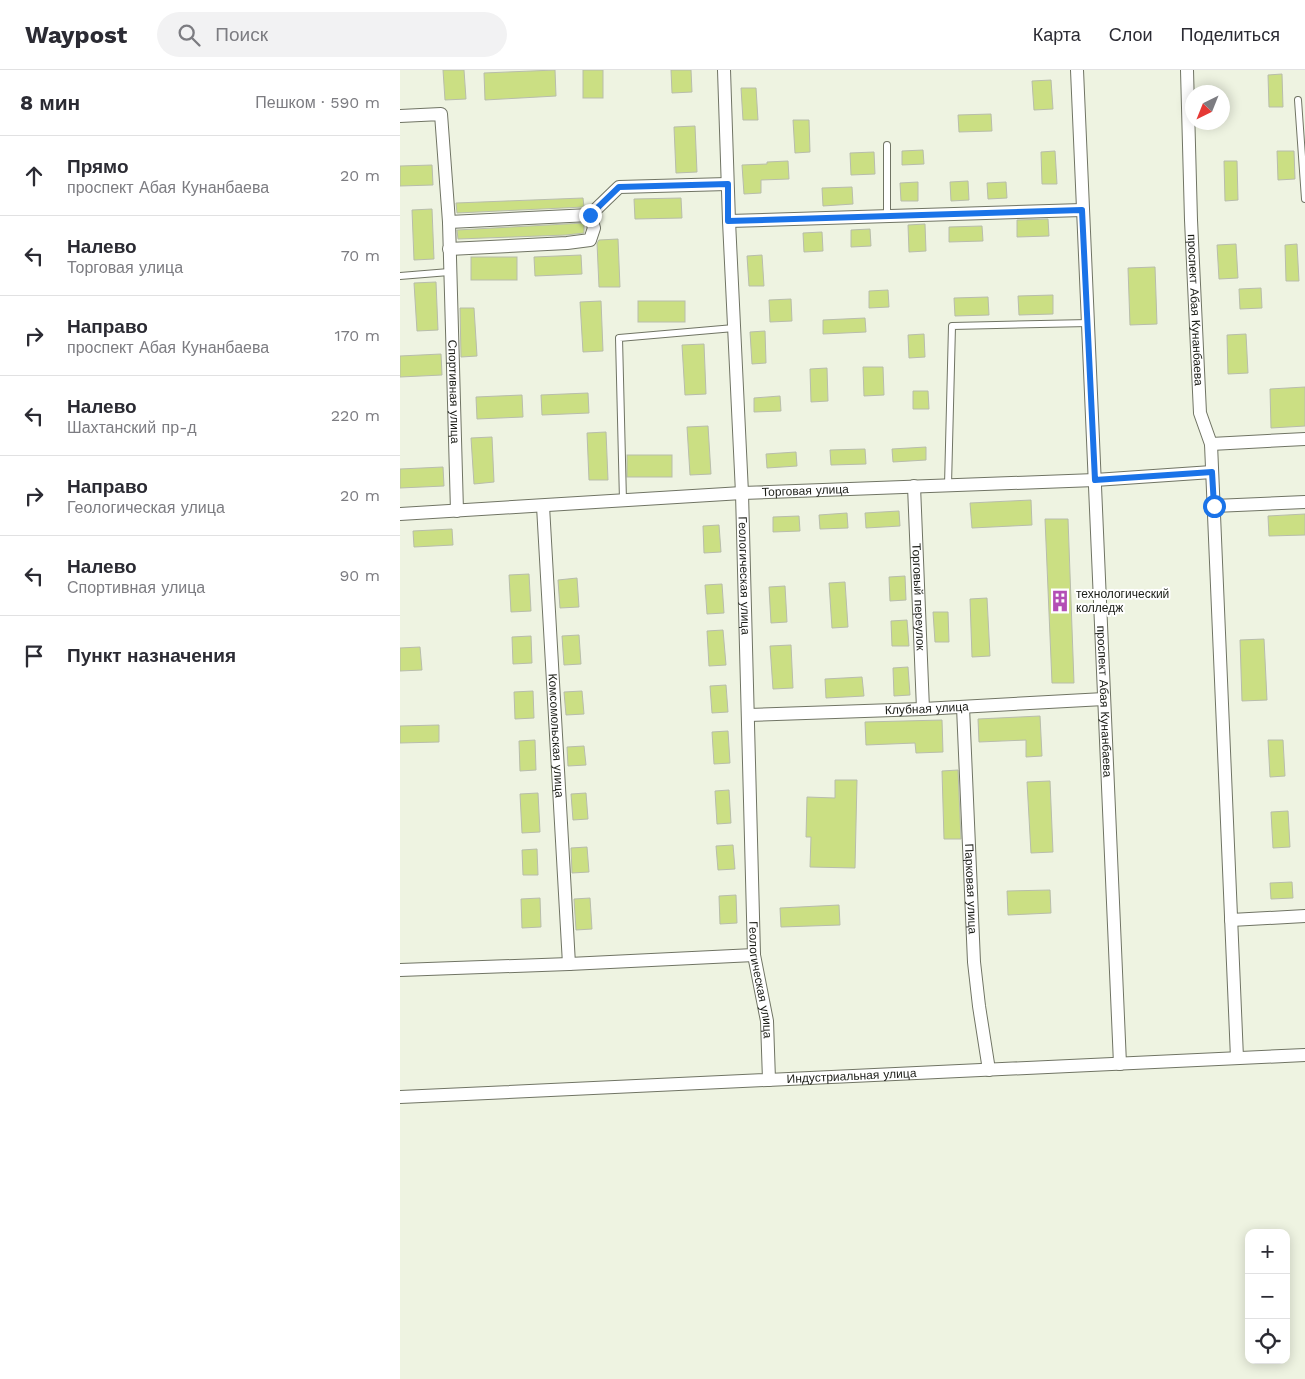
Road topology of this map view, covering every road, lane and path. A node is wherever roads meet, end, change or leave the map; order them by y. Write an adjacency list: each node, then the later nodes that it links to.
1 (724, 70): 7 (street, Геологическая улица)
2 (1078, 70): 9 (street, проспект Абая Кунанбаева)
3 (1187, 70): 20 (street, проспект Абая Кунанбаева)
4 (1298, 100): 8 (lane)
5 (400, 116): 13 (street, Спортивная улица)
6 (887, 145): 11 (lane)
7 (728, 184): 10 (street); 12 (street, Геологическая улица)
8 (1305, 199)
9 (1082, 210): 11 (street); 17 (street, проспект Абая Кунанбаева)
10 (590, 215): 13 (street); 14 (street)
11 (887, 215): 12 (street)
12 (728, 221): 18 (street, Геологическая улица)
13 (449, 222): 14 (street, Спортивная улица)
14 (449, 249): 15 (street, Спортивная улица)
15 (449, 272): 16 (lane); 30 (street, Спортивная улица)
16 (400, 276)
17 (1089, 323): 22 (street, проспект Абая Кунанбаева); 23 (lane)
18 (734, 328): 25 (street, Геологическая улица); 26 (lane)
19 (1305, 439): 20 (street)
20 (1211, 444): 21 (street, проспект Абая Кунанбаева)
21 (1212, 472): 22 (street, Торговая улица); 29 (street, проспект Абая Кунанбаева)
22 (1095, 480): 23 (street, Торговая улица); 32 (street, проспект Абая Кунанбаева)
23 (948, 485): 24 (street, Торговая улица)
24 (914, 486): 25 (street, Торговая улица); 34 (street, Торговый переулок)
25 (742, 493): 26 (street, Торговая улица); 35 (street, Геологическая улица)
26 (623, 501): 28 (street, Торговая улица)
27 (1305, 502): 29 (street)
28 (543, 506): 30 (street, Торговая улица); 39 (street, Комсомольская улица)
29 (1214, 506): 37 (street, проспект Абая Кунанбаева)
30 (457, 511): 31 (street, Торговая улица)
31 (400, 514)
32 (1104, 699): 33 (street, Клубная улица); 43 (street, проспект Абая Кунанбаева)
33 (963, 707): 34 (street, Клубная улица); 44 (street, Парковая улица)
34 (923, 709): 35 (street, Клубная улица)
35 (748, 715): 38 (street, Геологическая улица)
36 (1305, 916): 37 (street)
37 (1231, 920): 42 (street, проспект Абая Кунанбаева)
38 (754, 955): 39 (street); 45 (street, Геологическая улица)
39 (568, 964): 40 (street)
40 (400, 970)
41 (1305, 1055): 42 (street, Индустриальная улица)
42 (1237, 1058): 43 (street, Индустриальная улица)
43 (1120, 1064): 44 (street, Индустриальная улица)
44 (990, 1070): 45 (street, Индустриальная улица)
45 (769, 1080): 46 (street, Индустриальная улица)
46 (400, 1097)

